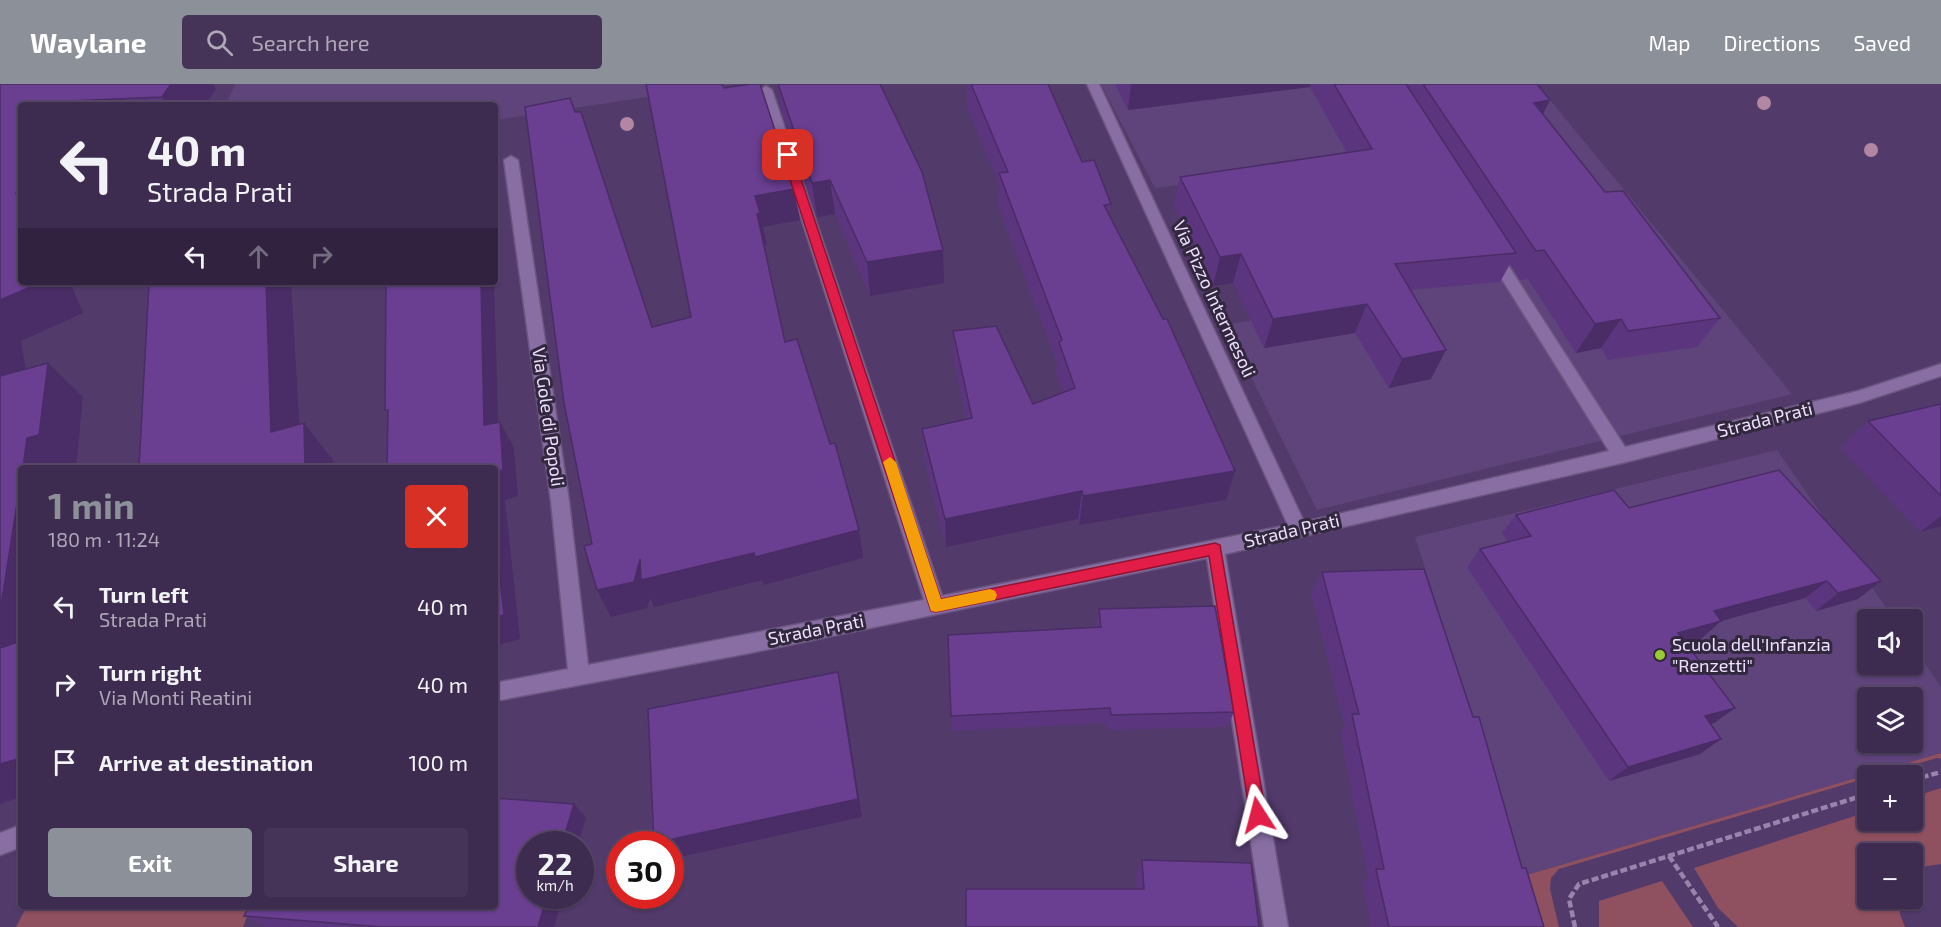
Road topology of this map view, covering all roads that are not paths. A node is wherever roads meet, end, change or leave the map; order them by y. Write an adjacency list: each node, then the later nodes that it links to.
1 (1093, 84): 7 (street, Via Pizzo Intermesoli)
2 (766, 90): 9 (street)
3 (511, 160): 10 (street, Via Gole di Popoli)
4 (1486, 243): 6 (street)
5 (1941, 370): 6 (street, Strada Prati)
6 (1622, 456): 7 (street, Strada Prati)
7 (1299, 530): 8 (street, Strada Prati)
8 (1215, 549): 9 (street, Strada Prati); 14 (street)
9 (936, 606): 10 (street, Strada Prati)
10 (579, 676): 11 (street, Strada Prati)
11 (498, 691)
12 (18, 837): 13 (street)
13 (0, 844)
14 (1276, 927)

